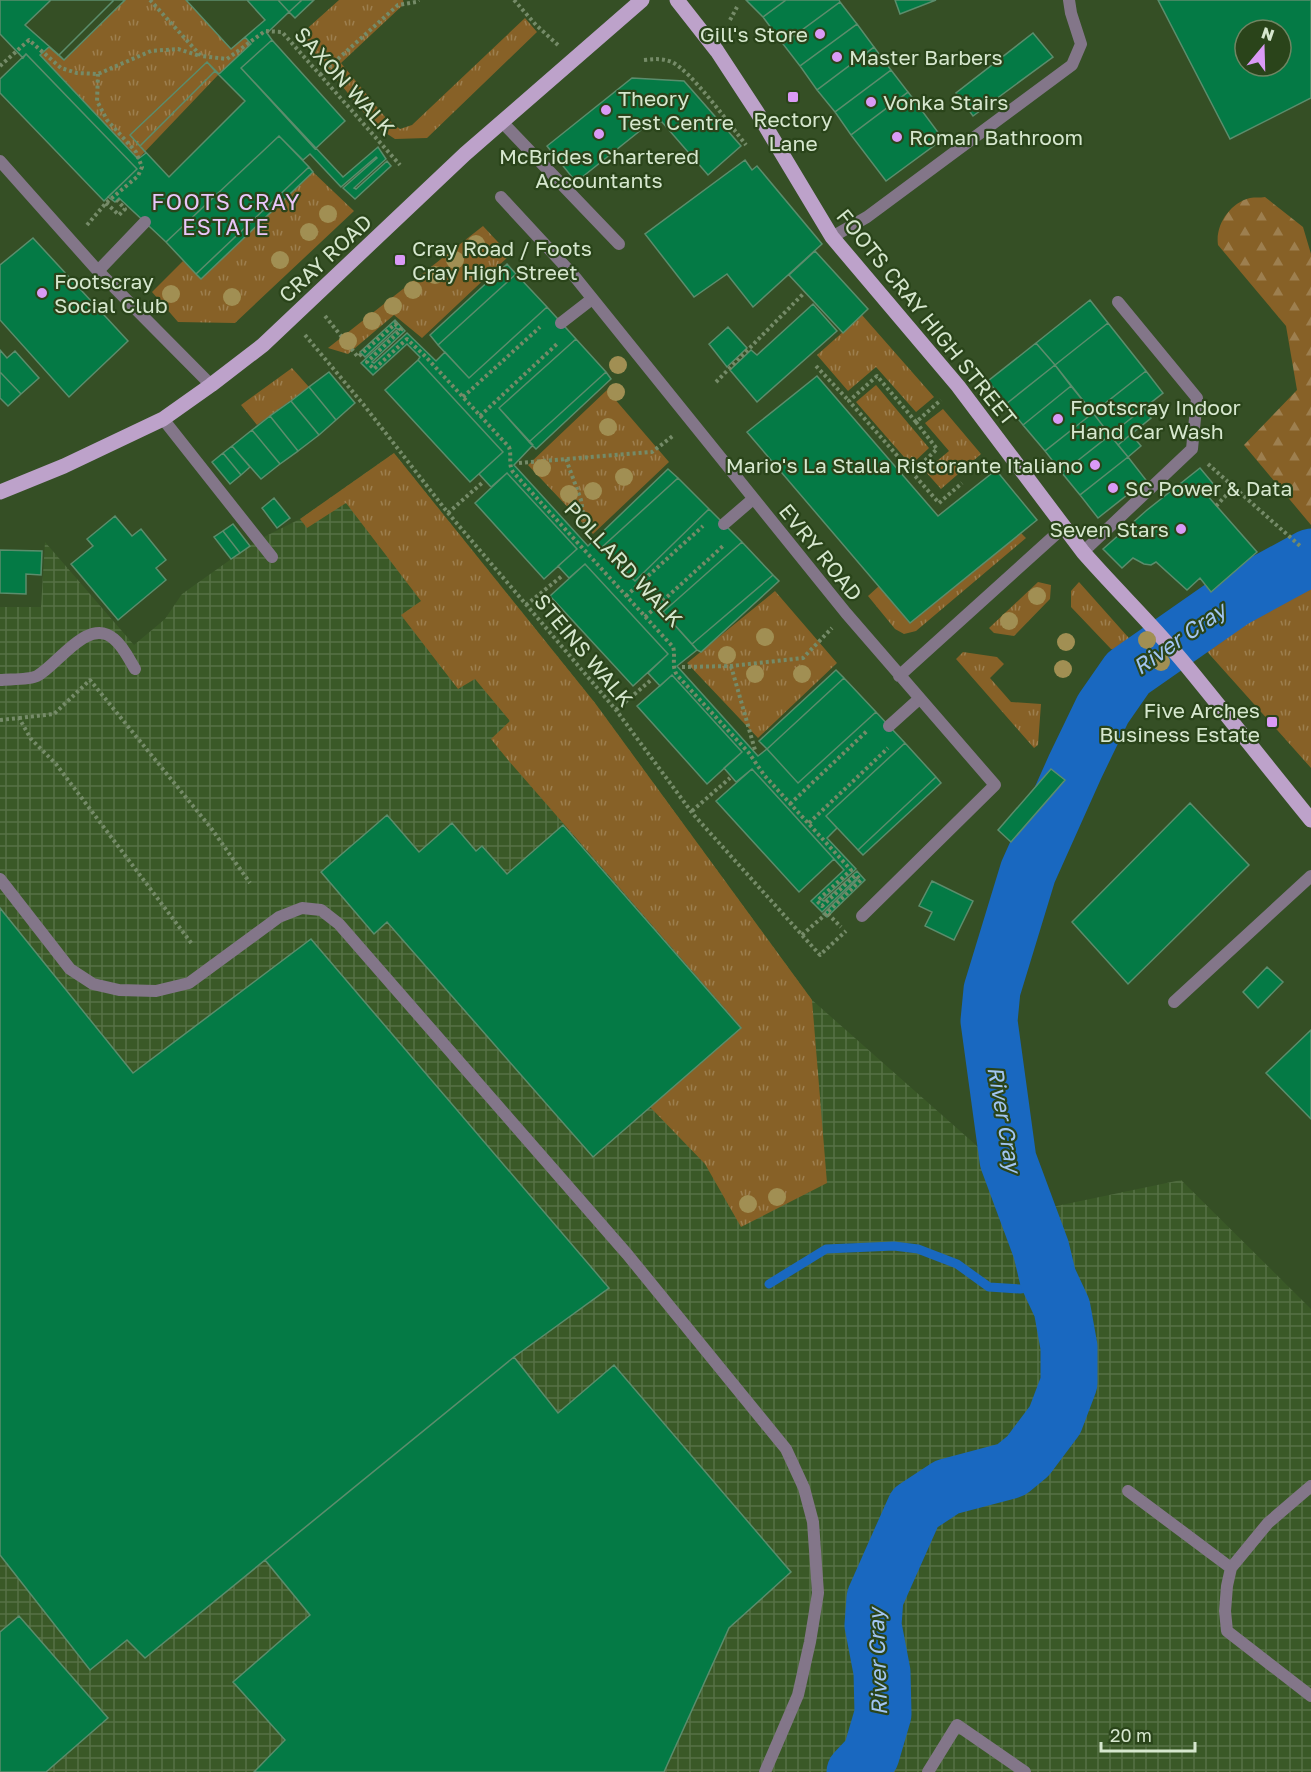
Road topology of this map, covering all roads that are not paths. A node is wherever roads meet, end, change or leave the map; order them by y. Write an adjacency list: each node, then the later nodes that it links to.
1 (642, 0): 4 (main road, CRAY ROAD)
2 (677, 0): 8 (main road, FOOTS CRAY HIGH STREET)
3 (1069, 0): 8 (street)
4 (502, 122): 9 (street); 14 (main road, CRAY ROAD)
5 (0, 161): 10 (street)
6 (501, 197): 11 (street, EVRY ROAD)
7 (145, 222): 10 (street)
8 (832, 237): 19 (main road, FOOTS CRAY HIGH STREET)
9 (619, 244)
10 (98, 271): 14 (street)
11 (592, 299): 13 (street); 17 (street, EVRY ROAD)
12 (1118, 302): 20 (street)
13 (561, 323)
14 (212, 385): 15 (main road, CRAY ROAD)
15 (164, 419): 16 (main road, CRAY ROAD); 21 (street)
16 (0, 492)
17 (753, 499): 18 (street); 23 (street, EVRY ROAD)
18 (724, 524)
19 (1065, 526): 20 (main road, FOOTS CRAY HIGH STREET); 23 (street)
20 (1083, 552): 27 (main road, FOOTS CRAY HIGH STREET)
21 (272, 558)
22 (135, 669): 24 (street)
23 (899, 676): 25 (street)
24 (0, 680)
25 (919, 699): 26 (street); 30 (street)
26 (889, 726)
27 (1311, 820)
28 (1311, 876): 31 (street)
29 (0, 879): 36 (street)
30 (862, 916)
31 (1174, 1002)
32 (1311, 1486): 34 (street)
33 (1128, 1491): 34 (street)
34 (1232, 1568): 35 (street)
35 (1311, 1696)
36 (765, 1772)
37 (928, 1772): 38 (street)
38 (1025, 1772)

